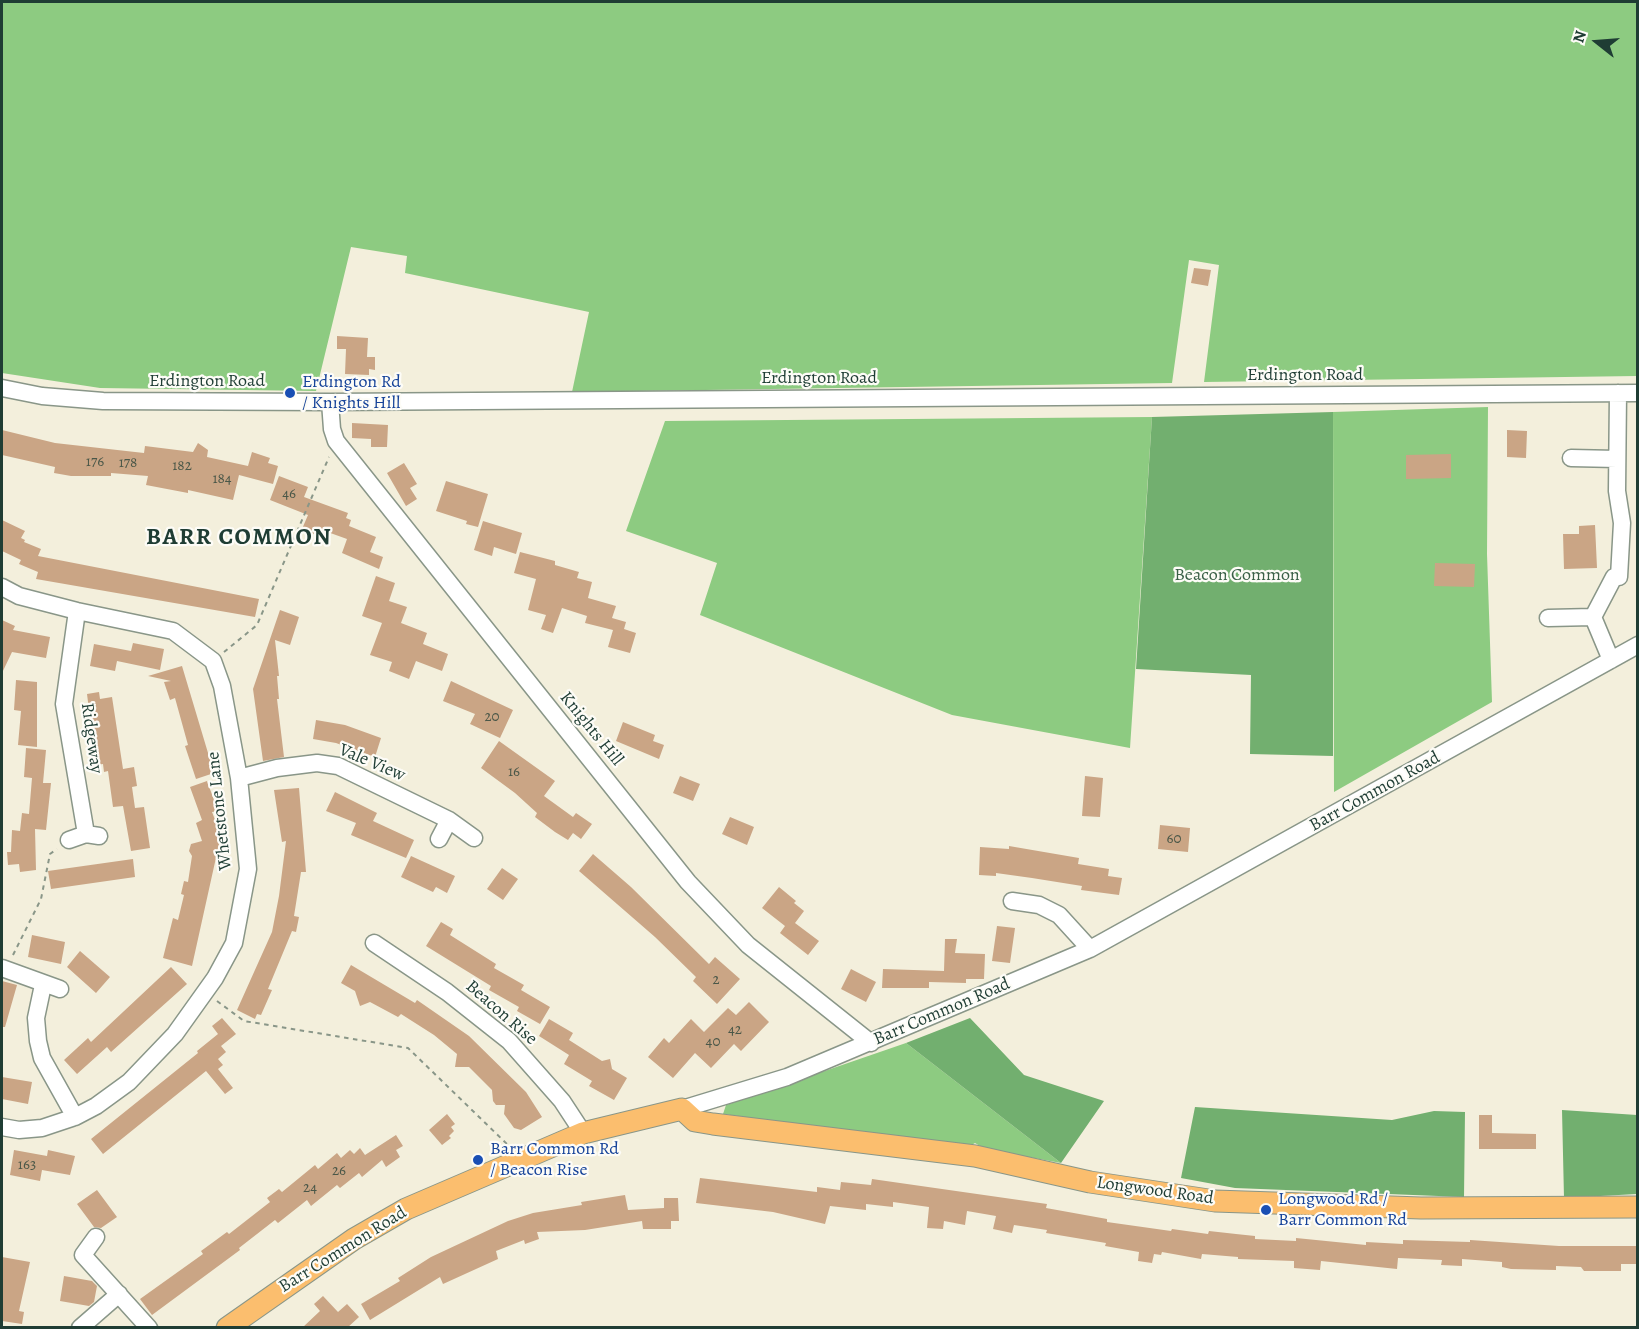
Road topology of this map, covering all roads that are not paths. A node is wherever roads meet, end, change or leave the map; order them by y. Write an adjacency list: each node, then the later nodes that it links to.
1 (2, 388): 4 (street, Erdington Road)
2 (1618, 393): 3 (street, Erdington Road); 4 (street, Erdington Road); 6 (street)
3 (1638, 393)
4 (330, 402): 24 (street, Knights Hill)
5 (1571, 458): 6 (street)
6 (1617, 459): 9 (street)
7 (2, 587): 8 (street)
8 (77, 611): 13 (street, Whetstone Lane); 17 (street, Ridgeway)
9 (1593, 617): 10 (street); 12 (street)
10 (1548, 618)
11 (1638, 645): 12 (street, Barr Common Road)
12 (1611, 660): 20 (street, Barr Common Road)
13 (239, 778): 14 (street, Vale View); 26 (street, Whetstone Lane)
14 (449, 820): 15 (street, Vale View); 16 (street)
15 (474, 838)
16 (439, 839)
17 (69, 840)
18 (1012, 901): 20 (street)
19 (374, 943): 28 (street, Beacon Rise)
20 (1090, 949): 24 (street, Barr Common Road)
21 (3, 970): 22 (street)
22 (43, 985): 23 (street); 26 (street)
23 (60, 989)
24 (871, 1042): 25 (street, Barr Common Road)
25 (682, 1109): 28 (main road, Barr Common Road); 29 (main road, Longwood Road)
26 (75, 1117): 27 (street, Whetstone Lane)
27 (2, 1127)
28 (583, 1133): 34 (main road, Barr Common Road)
29 (1638, 1207)
30 (96, 1237): 31 (street)
31 (119, 1294): 32 (street); 33 (street)
32 (80, 1328)
33 (149, 1328)
34 (227, 1328)

